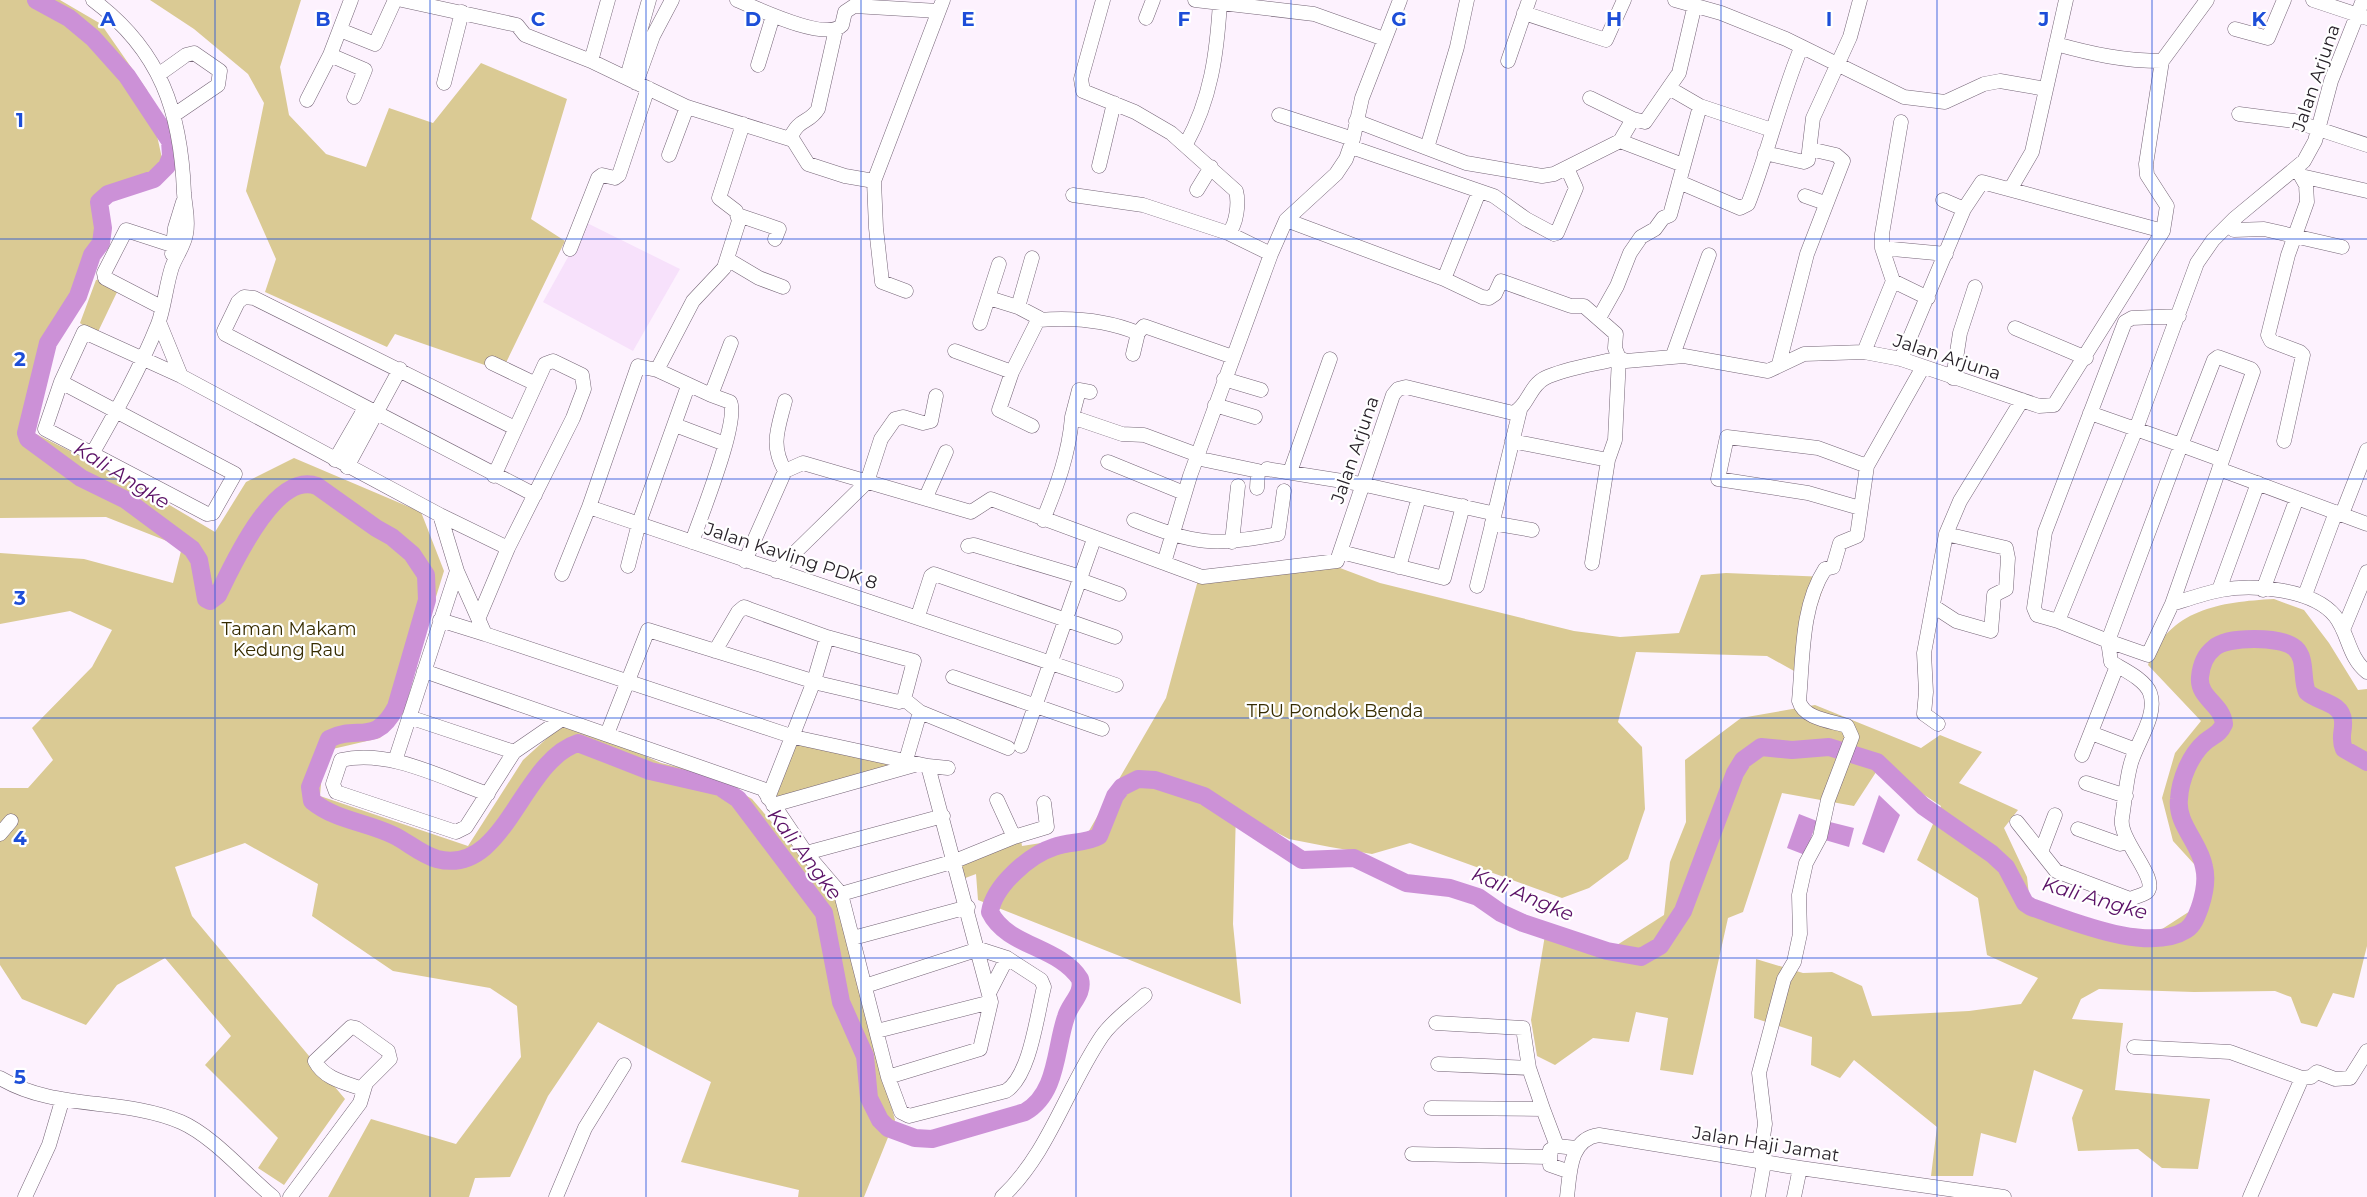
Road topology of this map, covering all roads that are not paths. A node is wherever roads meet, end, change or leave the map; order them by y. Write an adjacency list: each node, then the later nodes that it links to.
1 (93, 0): 43 (street)
2 (351, 0): 33 (street)
3 (395, 0): 33 (street)
4 (402, 0): 27 (street)
5 (608, 0): 38 (street)
6 (649, 0): 45 (street)
7 (672, 0): 45 (street)
8 (737, 0): 28 (street)
9 (1103, 0): 51 (street)
10 (1153, 0): 30 (street)
11 (1196, 0): 22 (street)
12 (1400, 0): 34 (street)
13 (1467, 0): 68 (street)
14 (1624, 0): 26 (street)
15 (1676, 0): 23 (street)
16 (1860, 0): 41 (street)
17 (2066, 0): 35 (street)
18 (2207, 0): 40 (street, Jalan Arjuna)
19 (2284, 0): 32 (street)
20 (2313, 0): 29 (street, Jalan Arjuna)
21 (2363, 0): 29 (street, Jalan Arjuna)
22 (1220, 2): 34 (street); 66 (street)
23 (1695, 4): 25 (street); 46 (street)
24 (940, 5): 31 (street); 77 (street)
25 (1723, 6): 36 (street)
26 (1526, 7): 39 (street)
27 (462, 12): 38 (street); 44 (street)
28 (773, 16): 31 (street); 42 (street)
29 (2363, 16): 61 (street, Jalan Arjuna)
30 (1146, 18)
31 (836, 29): 63 (street)
32 (2235, 29)
33 (340, 30): 37 (street)
34 (1384, 39): 58 (street)
35 (2056, 44): 40 (street); 47 (street)
36 (1801, 48): 41 (street); 62 (street)
37 (330, 55): 48 (street); 50 (street)
38 (591, 61): 45 (street)
39 (1508, 61)
40 (2162, 61): 92 (street, Jalan Arjuna)
41 (1839, 64): 47 (street); 69 (street)
42 (758, 65)
43 (158, 75): 54 (street); 54 (street)
44 (444, 83)
45 (637, 83): 53 (street); 99 (street)
46 (1669, 88): 52 (street); 57 (street)
47 (2046, 89): 79 (street)
48 (354, 97)
49 (1590, 98): 57 (street)
50 (307, 100)
51 (1114, 103): 66 (street); 73 (street)
52 (1700, 106): 62 (street); 72 (street)
53 (687, 107): 60 (street); 71 (street)
54 (174, 114): 85 (street)
55 (2239, 114): 61 (street)
56 (1279, 115): 65 (street)
57 (1633, 119): 64 (street)
58 (1356, 121): 65 (street); 68 (street)
59 (1901, 122): 98 (street)
60 (743, 124): 63 (street); 89 (street)
61 (2319, 128): 67 (street); 76 (street, Jalan Arjuna)
62 (1772, 130): 70 (street)
63 (790, 139): 77 (street)
64 (1620, 141): 72 (street); 75 (street)
65 (1352, 143): 82 (street); 90 (street)
66 (1186, 144): 74 (street)
67 (2367, 145)
68 (1427, 148): 75 (street)
69 (1810, 149): 70 (street); 87 (street)
70 (1765, 153): 78 (street)
71 (669, 155)
72 (1683, 165): 78 (street)
73 (1099, 166)
74 (1211, 167): 80 (street); 93 (street)
75 (1567, 168): 82 (street)
76 (2299, 173): 81 (street); 91 (street, Jalan Arjuna); 94 (street)
77 (874, 180): 111 (street)
78 (1679, 182): 117 (street)
79 (2011, 188): 88 (street); 92 (street)
80 (1197, 190)
81 (2367, 191)
82 (1479, 192): 107 (street)
83 (1073, 195): 93 (street)
84 (1805, 196): 87 (street)
85 (184, 198): 96 (street); 106 (street)
86 (1943, 200): 88 (street)
87 (1826, 203): 135 (street)
88 (1964, 209): 101 (street)
89 (738, 215): 95 (street); 104 (street)
90 (1286, 220): 100 (street); 107 (street)
91 (2228, 225): 94 (street); 116 (street, Jalan Arjuna)
92 (2163, 231): 131 (street, Jalan Arjuna)
93 (1228, 233): 100 (street)
94 (2294, 237): 97 (street); 164 (street)
95 (776, 239)
96 (172, 245): 106 (street); 114 (street)
97 (2343, 247)
98 (1882, 248): 101 (street); 108 (street)
99 (570, 249)
100 (1271, 254): 128 (street)
101 (1946, 254): 113 (street)
102 (1709, 255): 127 (street)
103 (1032, 258): 115 (street)
104 (727, 259): 109 (street); 138 (street)
105 (999, 264): 112 (street)
106 (173, 266): 114 (street)
107 (1444, 279): 117 (street)
108 (1893, 281): 113 (street); 125 (street)
109 (783, 287)
110 (1975, 287): 141 (street)
111 (906, 291)
112 (989, 298): 115 (street); 120 (street)
113 (1928, 298): 133 (street)
114 (161, 307): 119 (street)
115 (1018, 307): 118 (street)
116 (2179, 316): 156 (street); 162 (street, Jalan Arjuna)
117 (1599, 318): 130 (street)
118 (1039, 320): 122 (street); 139 (street)
119 (159, 322): 129 (street); 140 (street)
120 (980, 323)
121 (2015, 328): 131 (street)
122 (1138, 333): 126 (street); 128 (street)
123 (731, 343): 148 (street)
124 (955, 351): 139 (street)
125 (1864, 352): 133 (street, Jalan Arjuna); 135 (street, Jalan Arjuna)
126 (1132, 354)
127 (1673, 356): 130 (street, Jalan Arjuna); 135 (street, Jalan Arjuna)
128 (1233, 357): 142 (street)
129 (142, 358): 140 (street); 143 (street); 154 (street)
130 (1619, 358): 153 (street, Jalan Arjuna); 171 (street)
131 (2085, 358): 150 (street, Jalan Arjuna)
132 (1330, 359): 178 (street)
133 (1901, 359): 136 (street, Jalan Arjuna)
134 (492, 363): 144 (street)
135 (1779, 364)
136 (1923, 367): 141 (street, Jalan Arjuna); 175 (street)
137 (400, 369): 155 (street); 155 (street); 161 (street)
138 (657, 370): 145 (street); 192 (street)
139 (1012, 372): 160 (street)
140 (181, 376): 173 (street)
141 (1953, 378): 150 (street, Jalan Arjuna)
142 (1224, 379): 146 (street); 152 (street)
143 (61, 382): 154 (street); 169 (street)
144 (536, 384): 161 (street); 187 (street)
145 (688, 386): 148 (street); 159 (street)
146 (1261, 390)
147 (1090, 392): 157 (street)
148 (711, 395): 165 (street)
149 (936, 396): 180 (street)
150 (2022, 400): 202 (street)
151 (785, 401): 177 (street)
152 (1215, 405): 158 (street); 170 (street)
153 (1520, 410): 163 (street); 182 (street, Jalan Arjuna)
154 (117, 411): 169 (street); 169 (street)
155 (370, 411): 173 (street); 179 (street)
156 (2090, 413): 162 (street); 231 (street)
157 (1072, 417): 170 (street); 197 (street)
158 (1255, 417)
159 (675, 425): 165 (street); 199 (street)
160 (1032, 426)
161 (515, 428): 179 (street)
162 (2136, 429): 166 (street); 231 (street, Jalan Arjuna)
163 (1512, 441): 171 (street); 196 (street)
164 (2284, 441)
165 (725, 444): 205 (street)
166 (2181, 445): 174 (street); 174 (street); 236 (street)
167 (2367, 450): 194 (street)
168 (945, 452): 188 (street)
169 (92, 454)
170 (1197, 457): 184 (street); 186 (street)
171 (1608, 460): 212 (street)
172 (1108, 462): 186 (street)
173 (341, 463): 195 (street)
174 (2220, 464): 181 (street); 225 (street)
175 (1867, 466): 193 (street); 193 (street)
176 (1267, 469): 178 (street)
177 (785, 471): 180 (street); 210 (street)
178 (1290, 472): 182 (street)
179 (494, 476): 187 (street)
180 (867, 482): 188 (street); 216 (street)
181 (2258, 483): 190 (street); 221 (street)
182 (1361, 484): 189 (street); 209 (street, Jalan Arjuna)
183 (1238, 486): 206 (street)
184 (1257, 488)
185 (1284, 491): 206 (street)
186 (1184, 493): 203 (street)
187 (535, 495): 208 (street)
188 (926, 497): 197 (street)
189 (1419, 497): 191 (street); 214 (street)
190 (2297, 498): 194 (street); 222 (street)
191 (1463, 506): 196 (street); 214 (street)
192 (589, 507): 199 (street, Jalan Kavling PDK 8); 218 (street)
193 (1860, 508): 304 (street)
194 (2339, 513): 200 (street); 224 (street)
195 (440, 515): 208 (street); 215 (street)
196 (1490, 517): 201 (street); 220 (street)
197 (1043, 520): 204 (street)
198 (1134, 520): 203 (street)
199 (639, 523): 205 (street, Jalan Kavling PDK 8); 213 (street)
200 (2367, 524)
201 (1532, 530)
202 (1946, 534): 226 (street); 226 (street)
203 (1171, 535): 206 (street); 211 (street)
204 (1094, 539): 211 (street); 219 (street)
205 (692, 542): 210 (street, Jalan Kavling PDK 8)
206 (1232, 542)
207 (968, 546): 219 (street)
208 (508, 548): 227 (street)
209 (1339, 556): 211 (street); 214 (street)
210 (745, 561): 216 (street, Jalan Kavling PDK 8)
211 (1164, 563)
212 (1592, 563)
213 (628, 566)
214 (1399, 567)
215 (457, 571): 227 (street); 229 (street)
216 (776, 571): 228 (street, Jalan Kavling PDK 8)
217 (2367, 572): 232 (street)
218 (562, 574)
219 (1081, 578): 223 (street); 230 (street)
220 (1477, 586)
221 (2219, 590): 222 (street); 225 (street)
222 (2264, 590): 224 (street)
223 (1119, 594)
224 (2305, 595): 232 (street)
225 (2172, 604): 236 (street)
226 (1933, 606): 251 (street)
227 (479, 616): 233 (street)
228 (918, 616): 230 (street); 238 (street, Jalan Kavling PDK 8)
229 (440, 620): 233 (street); 240 (street)
230 (1066, 621): 235 (street); 238 (street)
231 (2058, 621): 236 (street)
232 (2343, 630): 241 (street)
233 (485, 634): 243 (street)
234 (827, 637): 237 (street); 244 (street); 246 (street)
235 (1115, 637)
236 (2108, 641): 239 (street)
237 (715, 651): 243 (street); 244 (street)
238 (1050, 664): 245 (street, Jalan Kavling PDK 8); 247 (street)
239 (2117, 666): 253 (street); 256 (street)
240 (424, 671): 249 (street); 250 (street)
241 (2367, 672)
242 (953, 677): 247 (street)
243 (627, 680): 254 (street); 255 (street)
244 (814, 681): 246 (street); 255 (street)
245 (1116, 685)
246 (904, 699): 248 (street)
247 (1036, 706): 248 (street); 252 (street)
248 (920, 712): 260 (street)
249 (409, 717): 257 (street); 259 (street)
250 (562, 719): 254 (street); 257 (street)
251 (1938, 724)
252 (1102, 729)
253 (2091, 733): 256 (street); 258 (street)
254 (607, 734): 266 (street)
255 (794, 737): 260 (street); 266 (street)
256 (2136, 750): 264 (street)
257 (514, 752): 263 (street)
258 (2082, 755)
259 (395, 761): 263 (street); 263 (street)
260 (918, 763): 261 (street); 266 (street); 269 (street)
261 (948, 768)
262 (2086, 783): 264 (street)
263 (488, 794)
264 (2126, 796): 275 (street)
265 (997, 800): 274 (street)
266 (771, 802): 277 (street)
267 (1044, 803): 274 (street)
268 (2055, 815): 276 (street)
269 (943, 816): 277 (street); 278 (street)
270 (11, 821): 273 (street)
271 (2017, 822): 276 (street)
272 (2078, 829): 275 (street)
273 (0, 834)
274 (1014, 837): 278 (street)
275 (2128, 841): 276 (street)
276 (2041, 852)
277 (806, 853): 279 (street)
278 (955, 861): 279 (street); 280 (street)
279 (841, 894): 281 (street)
280 (968, 907): 281 (street); 282 (street)
281 (853, 938): 284 (street)
282 (979, 949): 283 (street); 284 (street); 286 (street)
283 (1007, 958): 286 (street); 294 (street)
284 (865, 986): 288 (street)
285 (1145, 995): 312 (street)
286 (990, 997): 288 (street); 294 (street)
287 (1436, 1023): 293 (street)
288 (877, 1031): 294 (street)
289 (2134, 1047): 296 (street)
290 (2367, 1051): 296 (street)
291 (1438, 1064): 293 (street)
292 (624, 1065): 311 (street)
293 (1529, 1068): 300 (street)
294 (888, 1077)
295 (0, 1078): 298 (street)
296 (2302, 1078): 317 (street)
297 (363, 1089): 297 (street); 310 (street)
298 (62, 1101): 308 (street); 309 (street)
299 (1431, 1108): 300 (street)
300 (1543, 1109): 302 (street)
301 (1576, 1148): 302 (street); 304 (street, Jalan Haji Jamat); 306 (street)
302 (1553, 1151): 303 (street); 306 (street)
303 (1412, 1154)
304 (1762, 1162): 305 (street, Jalan Haji Jamat); 314 (street)
305 (1800, 1168): 307 (street, Jalan Haji Jamat); 315 (street)
306 (1570, 1172): 313 (street)
307 (1910, 1191): 316 (street, Jalan Haji Jamat)
308 (26, 1197)
309 (273, 1197)
310 (290, 1197)
311 (556, 1197)
312 (1002, 1197)
313 (1567, 1197)
314 (1758, 1197)
315 (1794, 1197)
316 (2004, 1197)
317 (2250, 1197)

